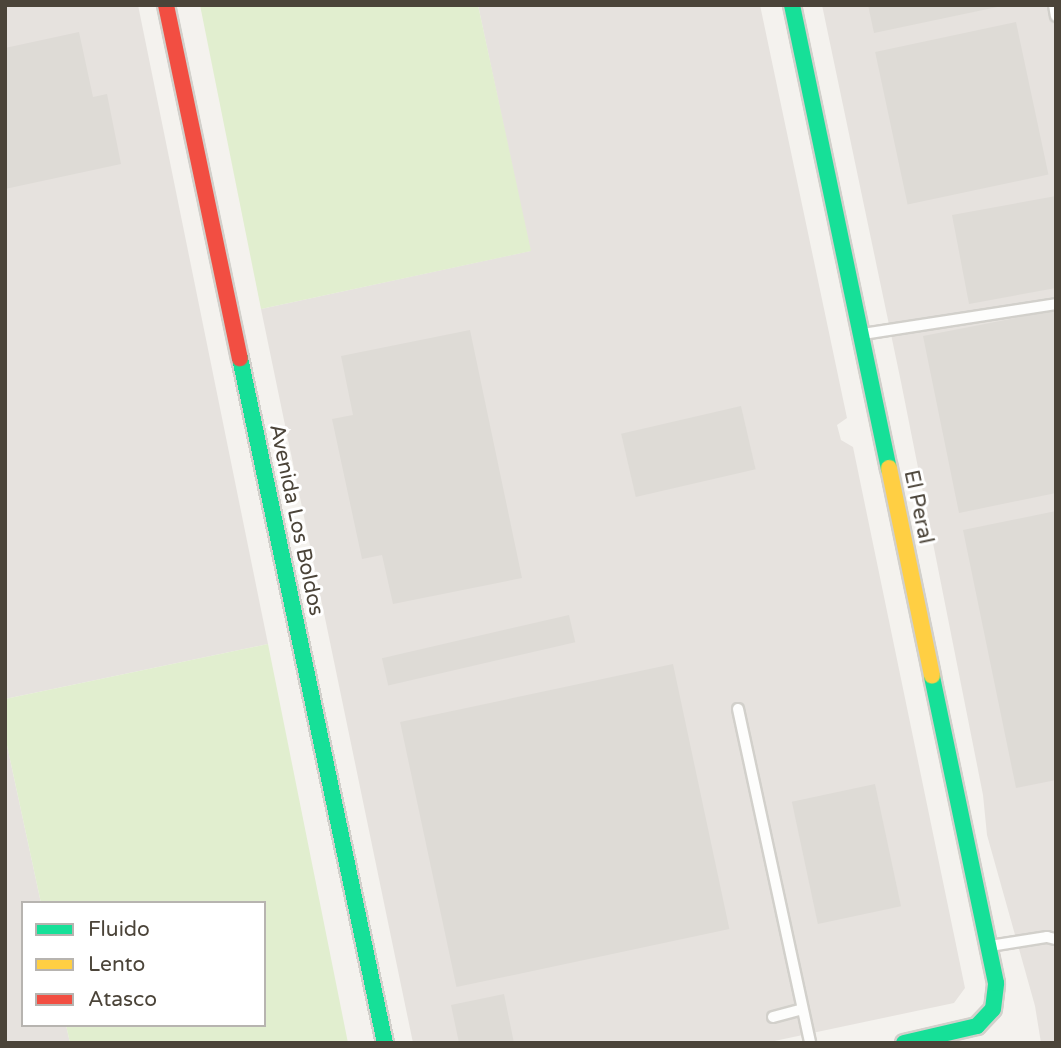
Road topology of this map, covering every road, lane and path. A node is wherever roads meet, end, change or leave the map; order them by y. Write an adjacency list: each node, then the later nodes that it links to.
1 (166, 5): 12 (street, Avenida Los Boldos)
2 (792, 5): 6 (street, El Peral)
3 (1054, 5): 4 (lane)
4 (1056, 16)
5 (1056, 304): 6 (lane)
6 (860, 334): 9 (street, El Peral)
7 (738, 709): 10 (lane)
8 (1056, 939): 9 (lane)
9 (988, 946): 14 (street, El Peral)
10 (802, 1009): 11 (lane); 13 (lane)
11 (773, 1017)
12 (385, 1043)
13 (810, 1043)
14 (904, 1043)

